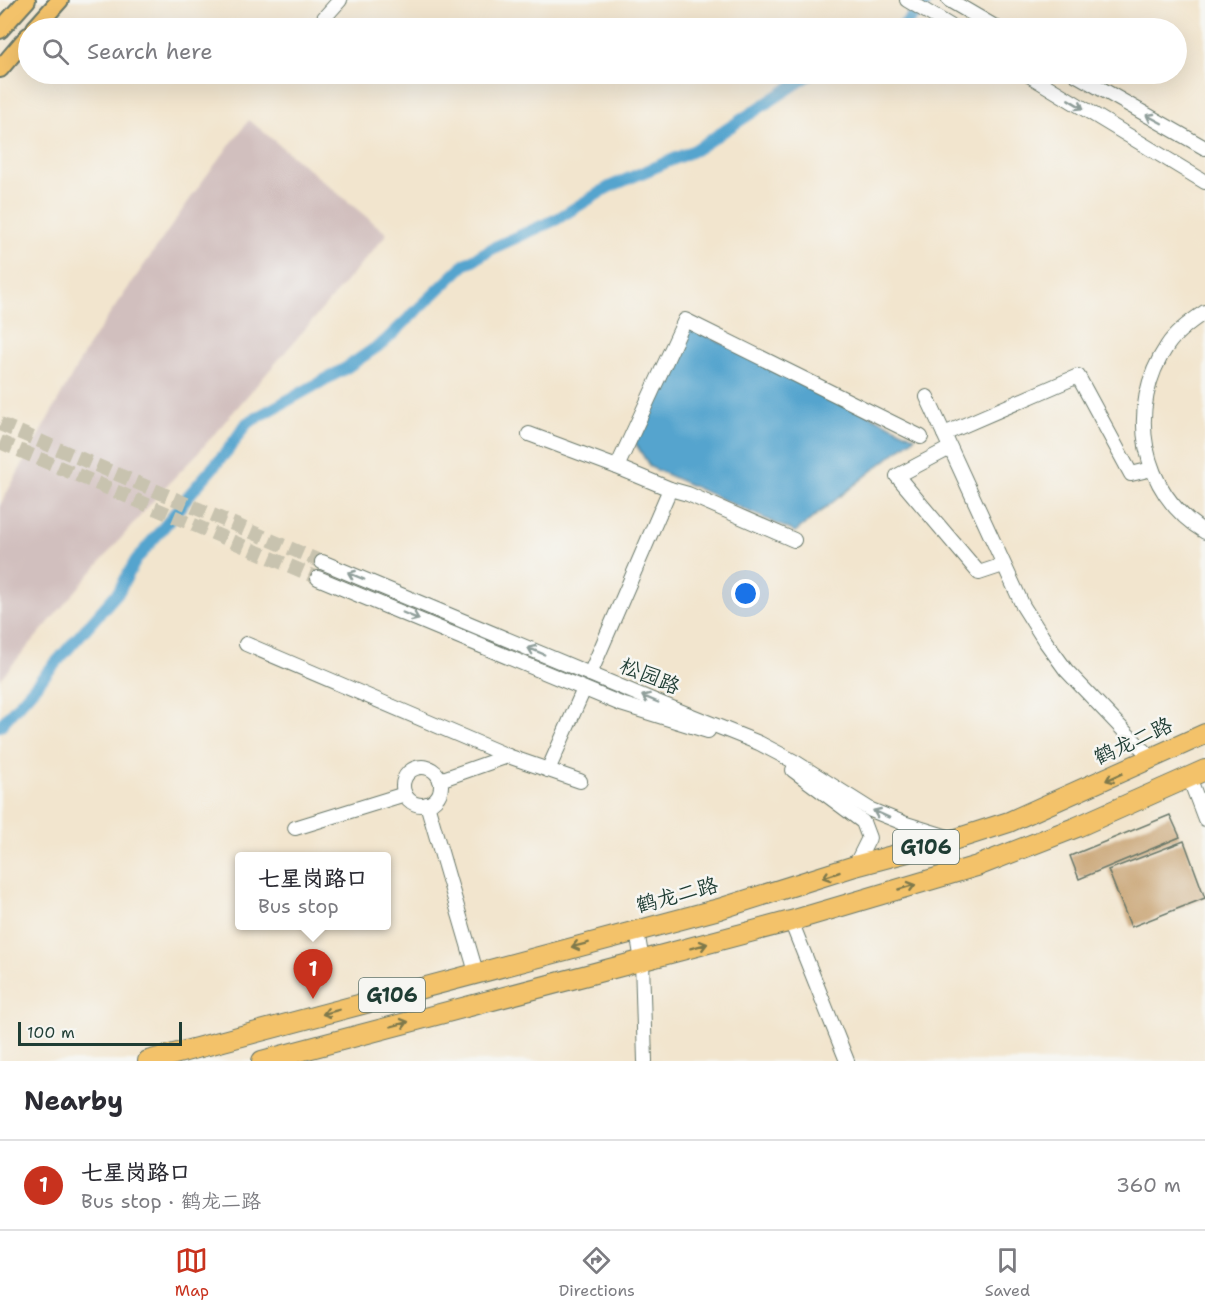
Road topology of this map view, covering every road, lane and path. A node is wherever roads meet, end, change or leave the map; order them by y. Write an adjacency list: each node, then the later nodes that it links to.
1 (27, 0): 10 (main road)
2 (60, 0): 6 (main road)
3 (340, 0): 7 (street)
4 (907, 0): 8 (street)
5 (950, 0): 9 (street)
6 (44, 18)
7 (324, 18)
8 (937, 18)
9 (980, 18)
10 (0, 30)
11 (18, 48): 12 (main road)
12 (0, 69)
13 (1043, 84): 16 (street, one-way to 16)
14 (1093, 84): 15 (street, one-way to 14)
15 (1205, 148)
16 (1205, 182)
17 (1205, 312): 24 (street)
18 (927, 397): 20 (street)
19 (529, 434): 23 (street)
20 (944, 434): 22 (street); 24 (street)
21 (921, 437): 23 (street)
22 (950, 448): 29 (street); 29 (street)
23 (617, 467): 25 (street)
24 (1152, 469): 26 (street)
25 (670, 489): 27 (street); 32 (street)
26 (1205, 532)
27 (794, 540)
28 (322, 562): 32 (street, 松园路, one-way to 28)
29 (1003, 565): 36 (street)
30 (318, 578): 33 (street, 松园路, one-way to 33)
31 (246, 644): 35 (street)
32 (590, 674): 45 (street, 松园路, one-way to 32)
33 (584, 689): 37 (street); 46 (street, 松园路)
34 (1205, 735): 36 (highway, 鹤龙二路 / G106)
35 (508, 756): 37 (street); 39 (street)
36 (1153, 759): 45 (highway, 鹤龙二路 / G106, one-way to 45)
37 (548, 770): 40 (street)
38 (1197, 773): 43 (street); 47 (highway, G106, one-way to 38)
39 (440, 780): 41 (street); 42 (street)
40 (580, 781)
41 (405, 794): 42 (street); 44 (street)
42 (427, 804): 50 (street)
43 (1205, 819)
44 (295, 828)
45 (956, 839): 46 (highway, 鹤龙二路 / G106)
46 (855, 866): 48 (highway, 鹤龙二路 / G106, one-way to 48)
47 (791, 921): 49 (highway, G106, one-way to 47); 54 (street)
48 (636, 931): 49 (street); 50 (highway, 鹤龙二路 / G106, one-way to 50)
49 (642, 961): 52 (highway, G106, one-way to 49); 53 (street)
50 (476, 972): 51 (highway, 鹤龙二路 / G106, one-way to 51)
51 (148, 1061)
52 (262, 1061)
53 (645, 1061)
54 (847, 1061)

